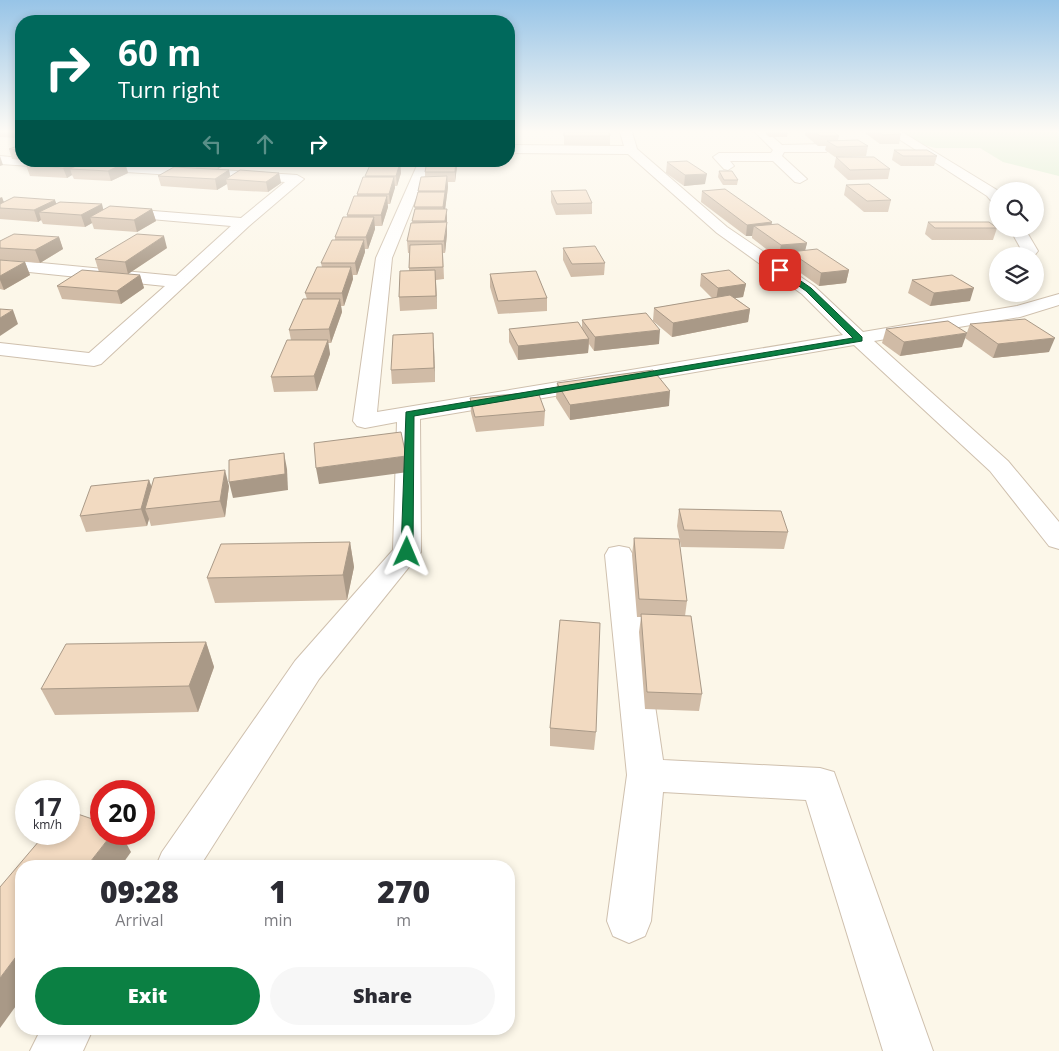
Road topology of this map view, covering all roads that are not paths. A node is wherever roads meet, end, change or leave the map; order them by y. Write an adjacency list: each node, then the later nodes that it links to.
1 (295, 181): 7 (street)
2 (417, 181): 14 (street)
3 (670, 181): 12 (street)
4 (974, 181): 5 (street)
5 (989, 190)
6 (98, 211): 7 (street)
7 (244, 223): 9 (street)
8 (0, 264): 9 (street)
9 (181, 282): 13 (street)
10 (1044, 291): 11 (street)
11 (1058, 299): 12 (street)
12 (859, 339): 14 (street); 15 (street)
13 (0, 348)
14 (409, 414): 18 (street)
15 (1059, 540)
16 (619, 555): 17 (street)
17 (646, 775): 19 (street); 22 (street)
18 (181, 860)
19 (629, 921)
20 (65, 1035): 21 (street)
21 (55, 1051)
22 (908, 1051)

